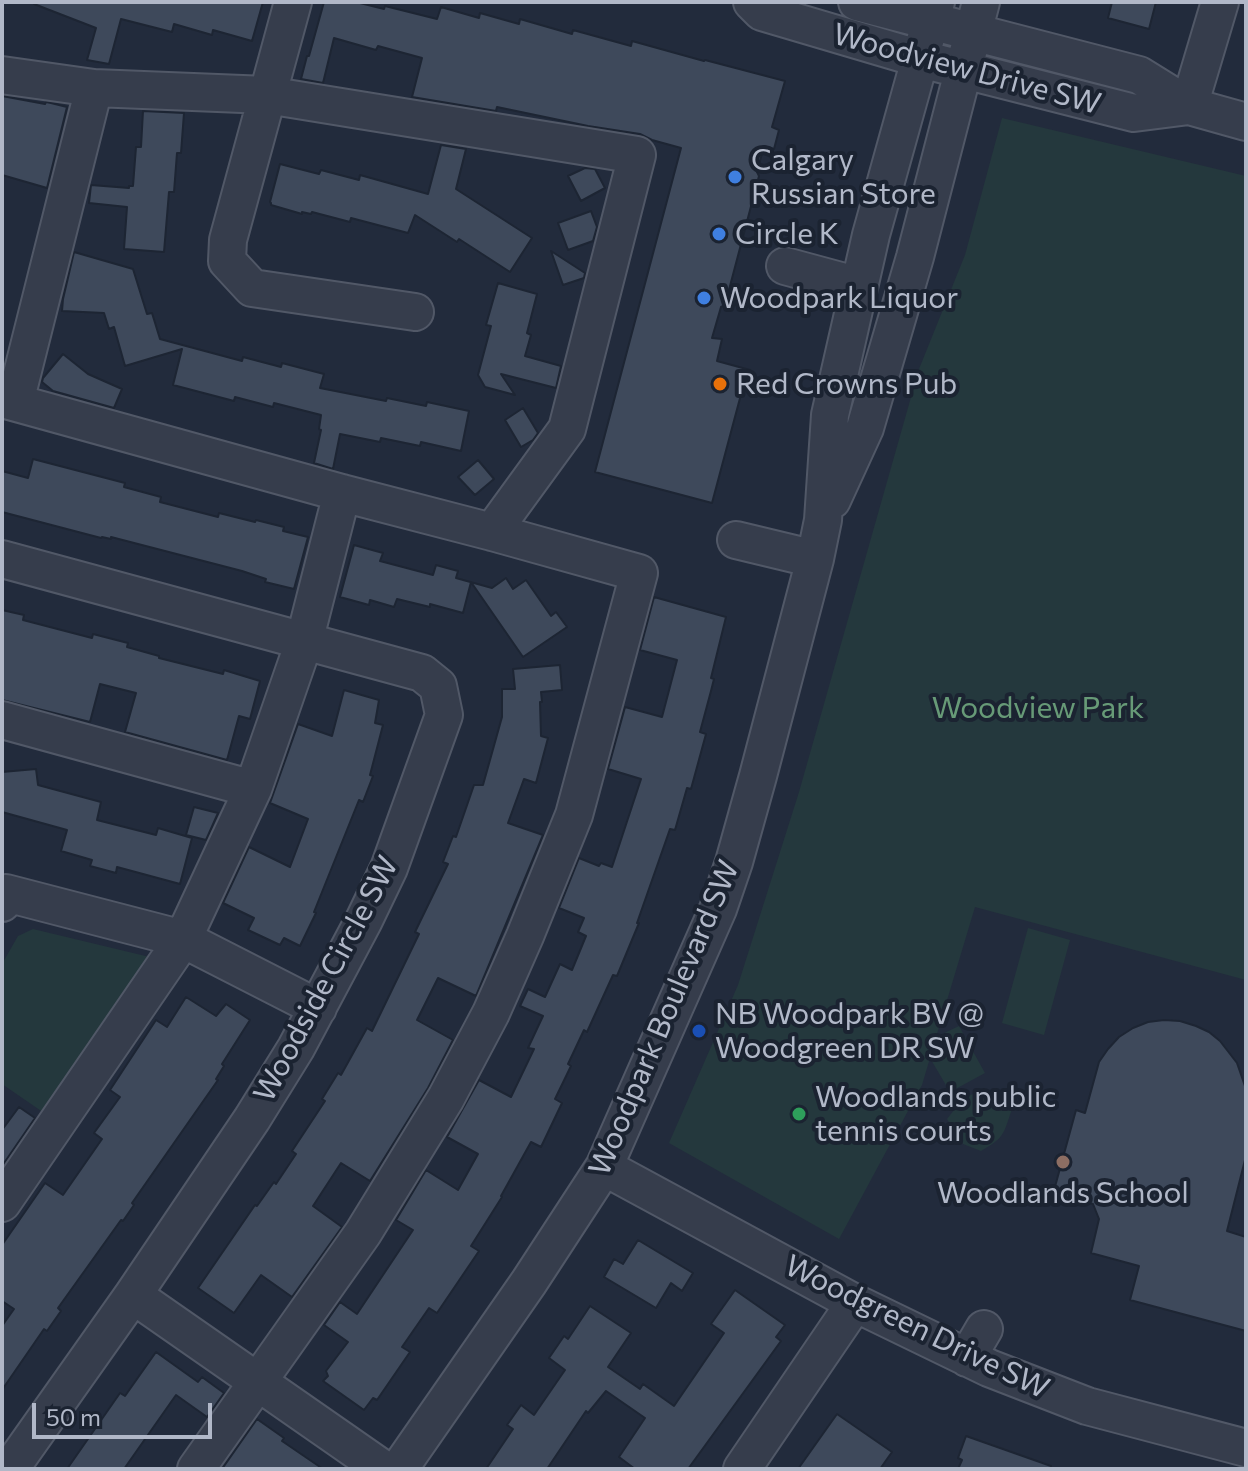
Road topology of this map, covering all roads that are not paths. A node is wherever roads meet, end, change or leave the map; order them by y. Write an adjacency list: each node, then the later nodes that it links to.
1 (293, 2): 11 (street)
2 (752, 2): 7 (street, Woodview Drive SW)
3 (857, 2): 5 (street, Woodview Drive SW)
4 (1220, 2): 12 (street)
5 (934, 12): 6 (street, Woodview Drive SW); 7 (street, Woodpark Boulevard SW)
6 (977, 17): 8 (street, Woodpark Boulevard SW); 12 (street, Woodview Drive SW)
7 (921, 59): 8 (street, Woodview Drive SW); 15 (street, Woodpark Boulevard SW)
8 (963, 70): 12 (street, Woodview Drive SW); 19 (street, Woodpark Boulevard SW)
9 (2, 75): 10 (street)
10 (94, 88): 11 (street); 17 (street)
11 (267, 95): 16 (street); 20 (street)
12 (1189, 106): 13 (street, Woodview Drive SW)
13 (1246, 122)
14 (785, 266): 15 (street)
15 (859, 286): 19 (street, Woodpark Boulevard SW)
16 (415, 312)
17 (8, 401): 18 (street)
18 (342, 493): 20 (street); 24 (street)
19 (823, 520): 23 (street, Woodpark Boulevard SW)
20 (492, 532): 34 (street)
21 (736, 540): 23 (street)
22 (2, 559): 24 (street, Woodside Circle SW)
23 (815, 559): 30 (street, Woodpark Boulevard SW)
24 (304, 642): 26 (street); 29 (street, Woodside Circle SW)
25 (2, 720): 26 (street)
26 (253, 789): 28 (street)
27 (2, 903): 28 (street)
28 (183, 939): 29 (street); 31 (street)
29 (318, 1008): 32 (street, Woodside Circle SW)
30 (604, 1167): 33 (street, Woodgreen Drive SW); 39 (street, Woodpark Boulevard SW)
31 (2, 1203)
32 (133, 1295): 34 (street); 36 (street, Woodside Circle SW)
33 (855, 1303): 35 (street, Woodgreen Drive SW); 40 (street)
34 (257, 1381): 37 (street); 38 (street)
35 (1246, 1448)
36 (10, 1469)
37 (196, 1469)
38 (383, 1469)
39 (399, 1469)
40 (742, 1469)

